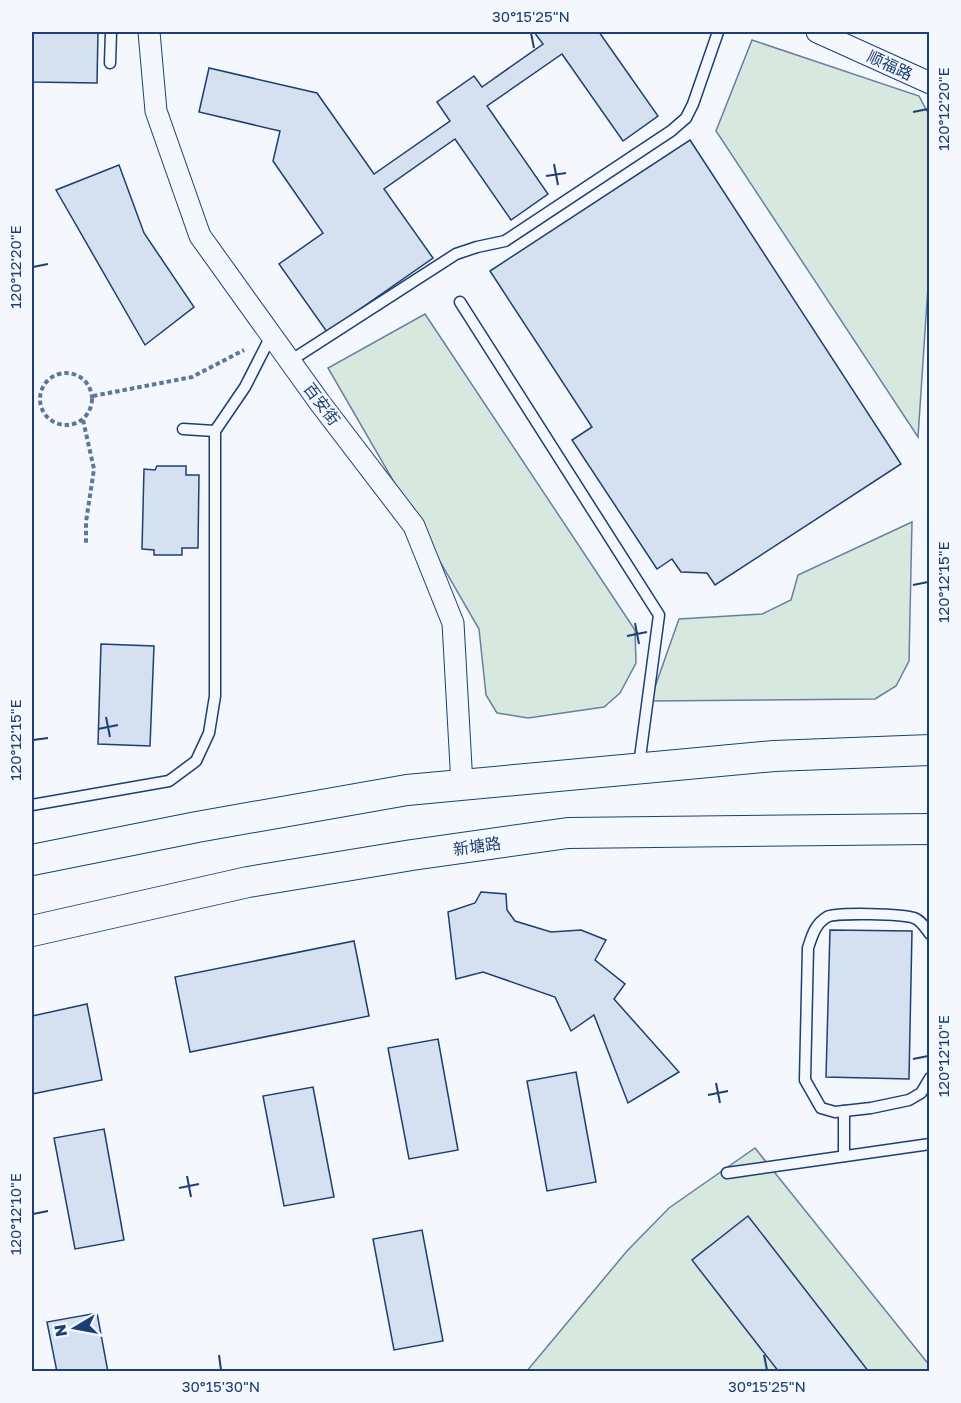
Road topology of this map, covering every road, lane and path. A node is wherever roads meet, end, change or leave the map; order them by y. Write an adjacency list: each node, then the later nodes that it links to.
1 (111, 32): 5 (lane)
2 (149, 32): 8 (street, 百安街)
3 (718, 32): 9 (lane)
4 (817, 32): 6 (street, 顺福路)
5 (110, 63)
6 (930, 83)
7 (460, 302): 16 (lane)
8 (272, 335): 9 (street, 百安街); 10 (path); 13 (lane)
9 (290, 361): 17 (street, 百安街)
10 (93, 396): 11 (path); 11 (path)
11 (83, 420): 14 (path)
12 (183, 429): 13 (lane)
13 (215, 431): 18 (lane)
14 (86, 544)
15 (930, 750): 16 (main road)
16 (639, 769): 17 (main road)
17 (462, 785): 20 (main road)
18 (32, 806)
19 (930, 829): 21 (main road, 新塘路)
20 (32, 860)
21 (32, 932)
22 (930, 934): 24 (lane)
23 (930, 1078): 24 (lane)
24 (844, 1111): 26 (lane)
25 (930, 1144): 26 (lane)
26 (844, 1156): 27 (lane)
27 (727, 1173)

